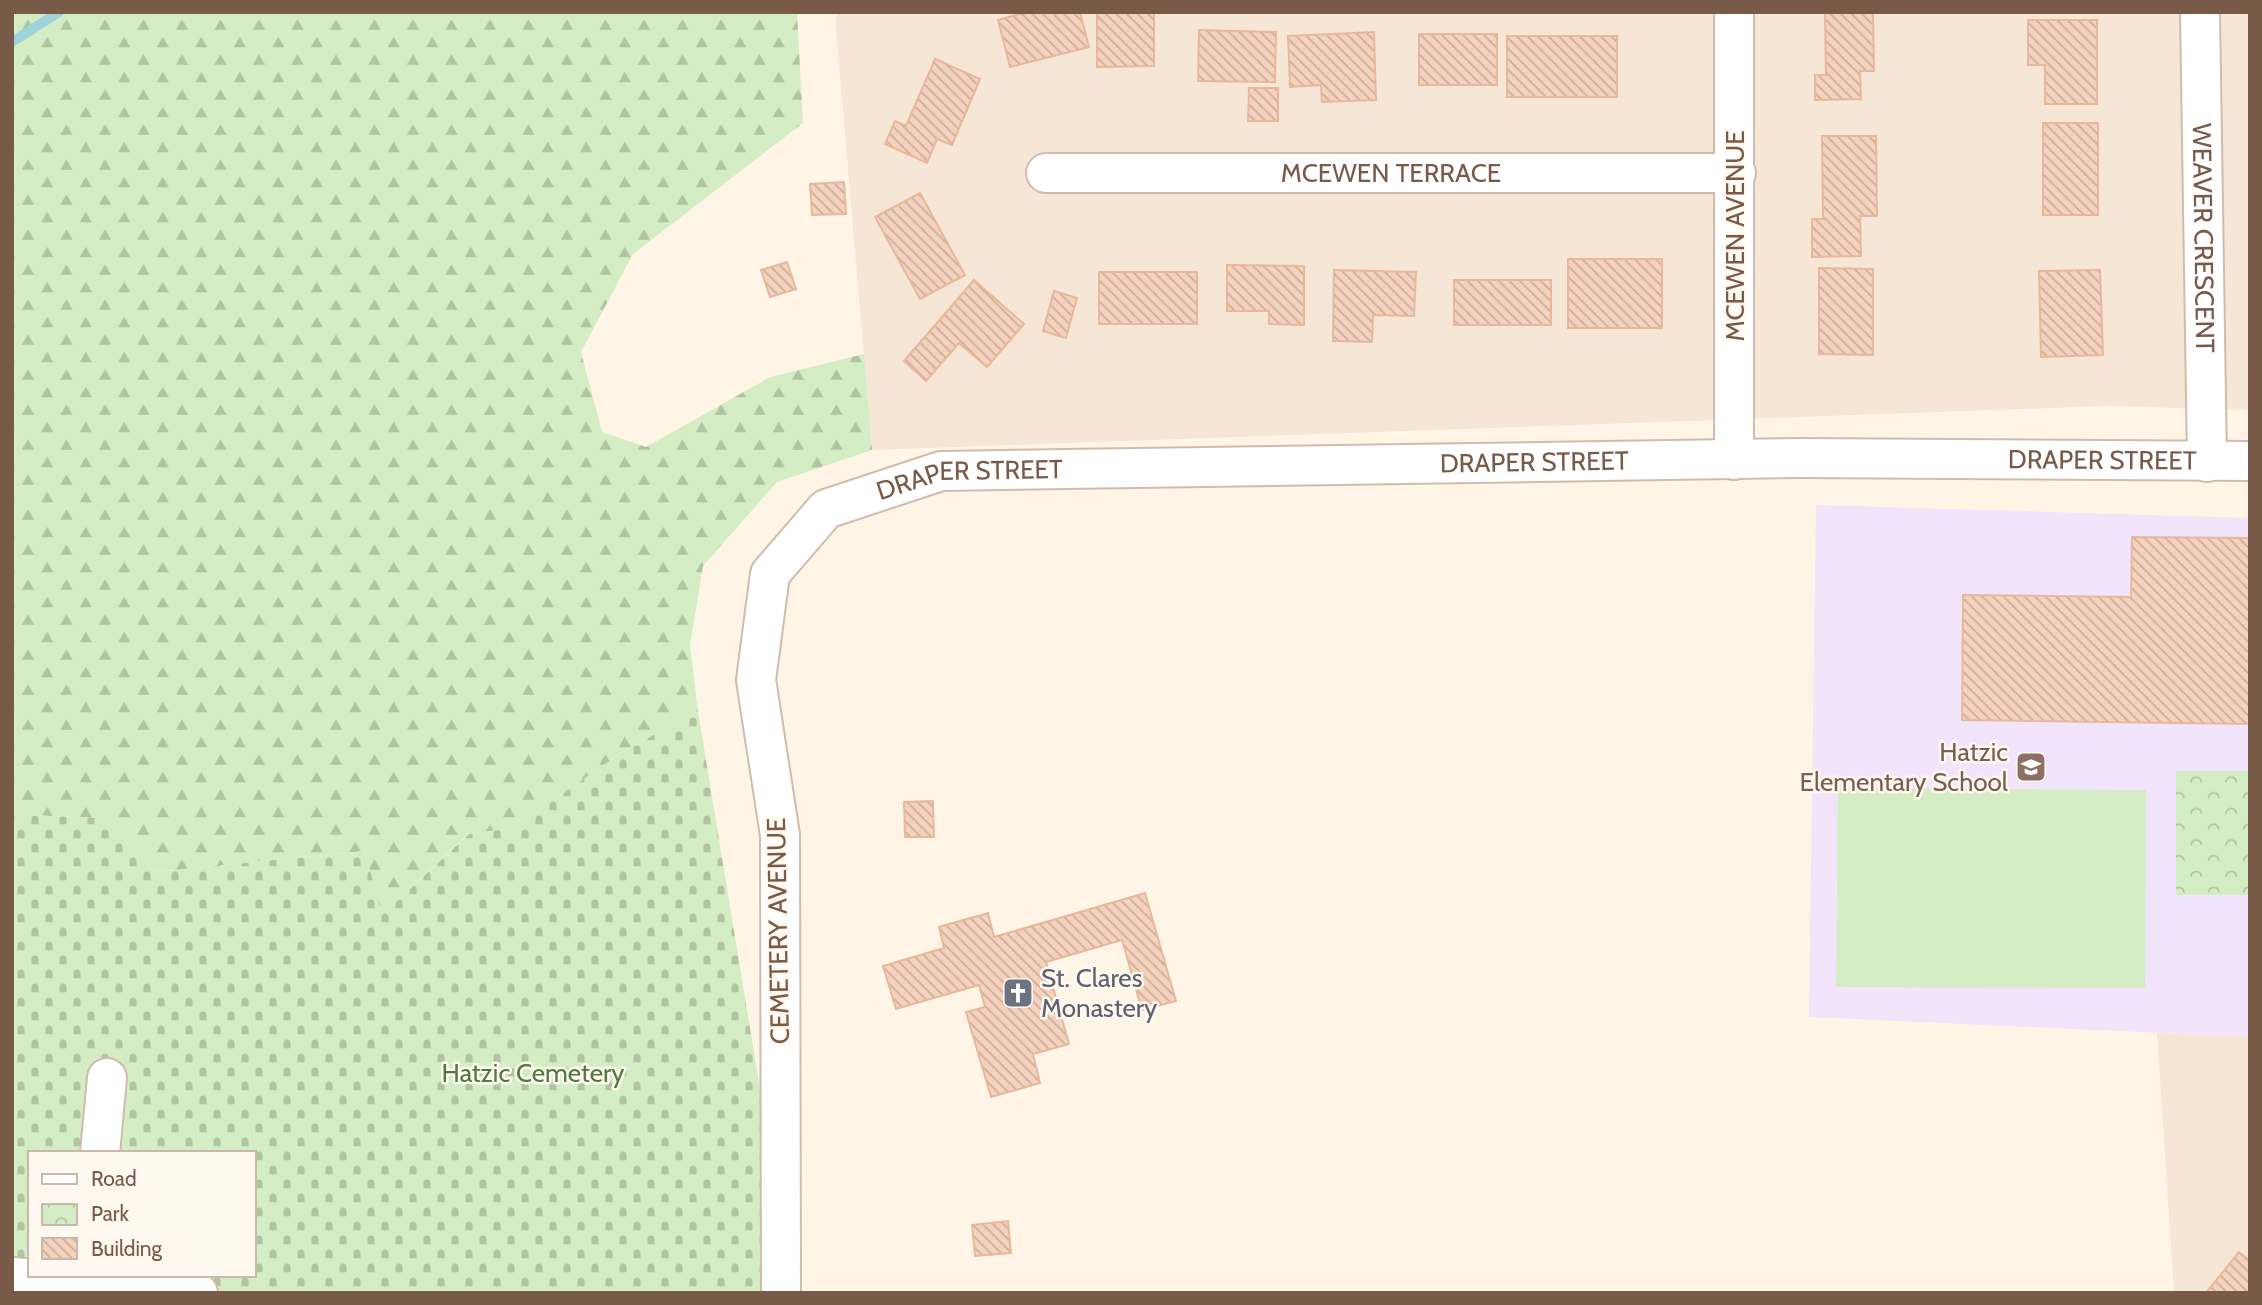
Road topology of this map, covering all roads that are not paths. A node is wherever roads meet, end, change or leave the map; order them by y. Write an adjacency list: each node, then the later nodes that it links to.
1 (1734, 12): 4 (street, MCEWEN AVENUE)
2 (2200, 12): 7 (street, WEAVER CRESCENT)
3 (1046, 173): 4 (street, MCEWEN TERRACE)
4 (1736, 173): 5 (street, MCEWEN AVENUE)
5 (1734, 460): 7 (street, DRAPER STREET); 8 (street, DRAPER STREET)
6 (2250, 461): 7 (street, DRAPER STREET)
7 (2207, 462)
8 (826, 509): 14 (street, CEMETERY AVENUE)
9 (107, 1078): 10 (street)
10 (100, 1151)
11 (12, 1277): 12 (street)
12 (88, 1284): 13 (street)
13 (198, 1293)
14 (781, 1293)

